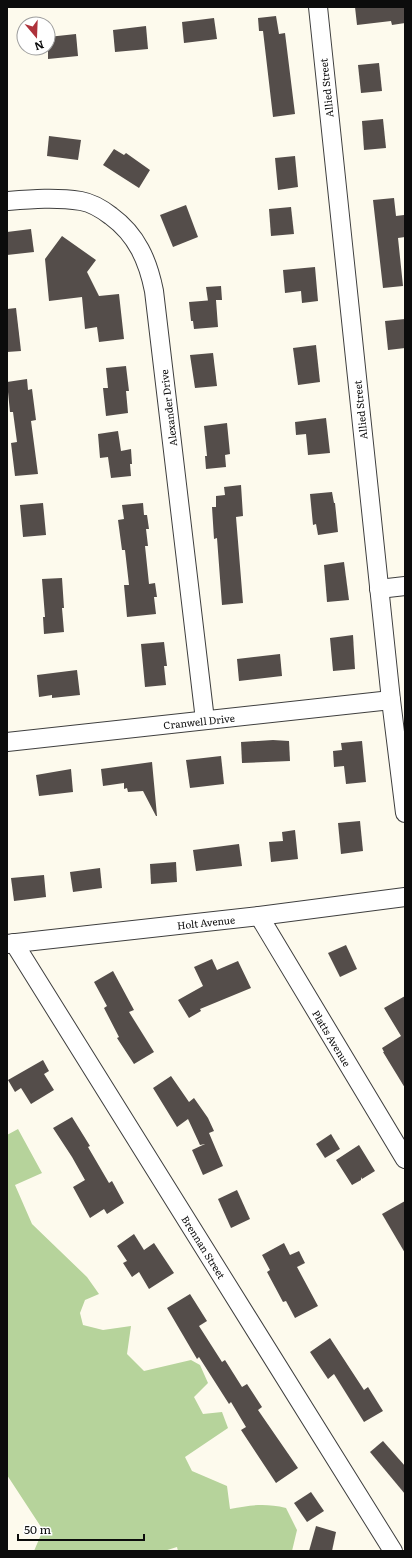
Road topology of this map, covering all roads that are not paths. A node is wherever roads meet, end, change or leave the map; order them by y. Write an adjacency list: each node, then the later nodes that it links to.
1 (318, 7): 4 (street, Allied Street)
2 (7, 201): 6 (street, Alexander Drive)
3 (405, 586): 4 (street)
4 (379, 589): 5 (street, Allied Street)
5 (391, 700): 6 (street, Cranwell Drive); 8 (street, Allied Street)
6 (205, 720): 7 (street, Cranwell Drive)
7 (7, 738)
8 (405, 813)
9 (405, 897): 10 (street, Holt Avenue)
10 (259, 916): 11 (street, Holt Avenue); 12 (street, Platts Avenue)
11 (11, 943): 13 (street, Brennan Street)
12 (405, 1159)
13 (393, 1551)

